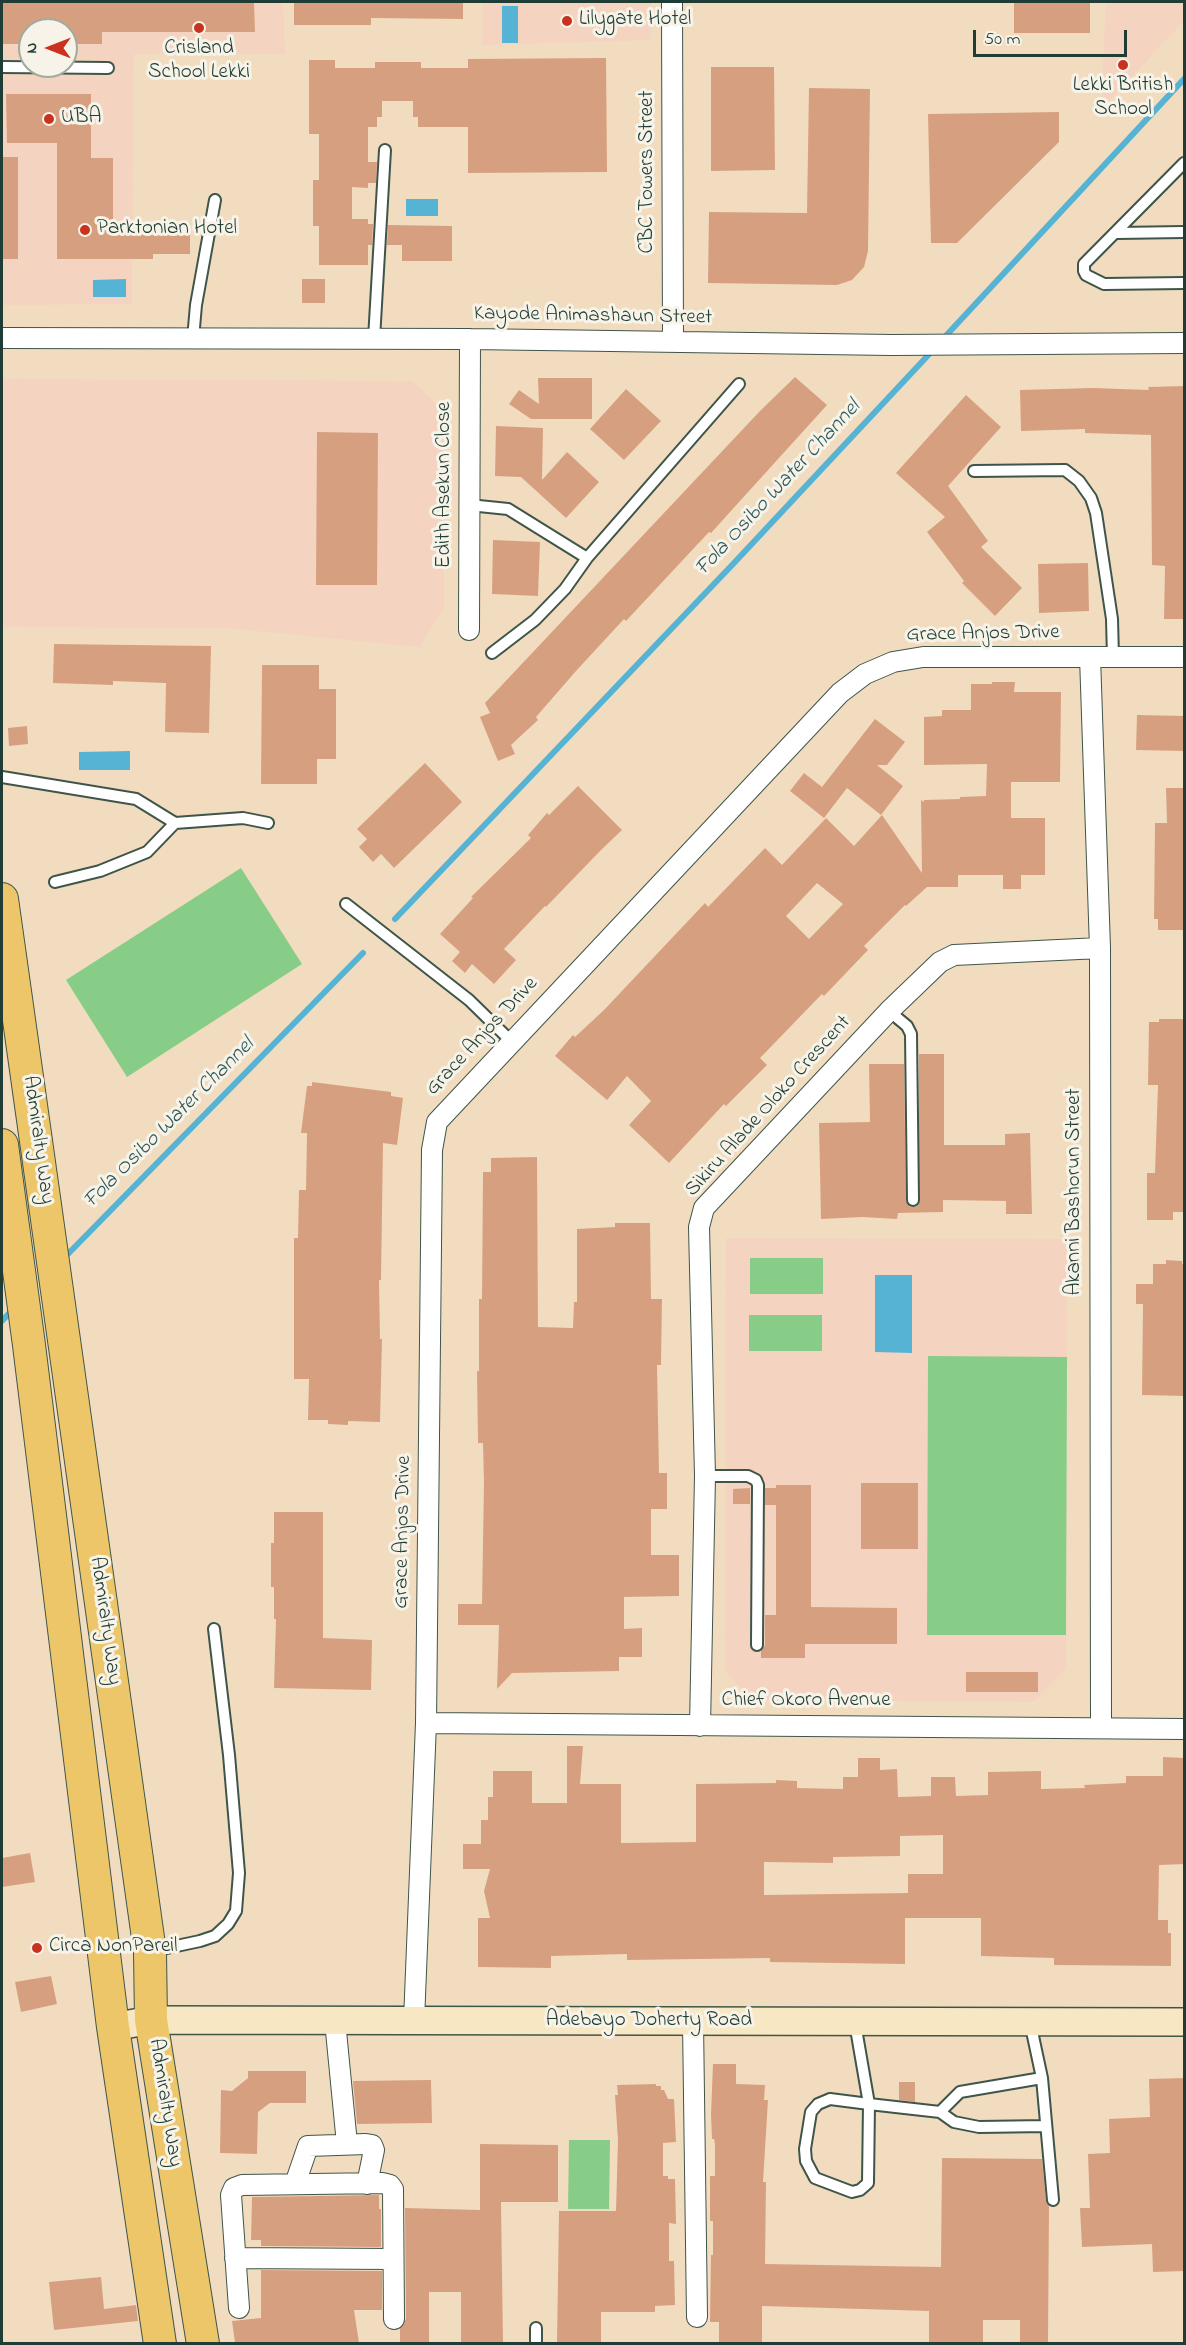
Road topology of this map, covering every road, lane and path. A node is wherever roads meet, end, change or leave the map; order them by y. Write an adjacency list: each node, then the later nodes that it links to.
1 (672, 2): 14 (street, CBC Towers Street)
2 (2, 67): 3 (lane)
3 (108, 68)
4 (385, 150): 12 (lane)
5 (1185, 163): 8 (lane)
6 (215, 200): 11 (lane)
7 (1185, 232): 8 (lane)
8 (1117, 233): 9 (lane)
9 (1185, 283)
10 (2, 338): 11 (street, Kayode Animashaun Street)
11 (193, 339): 12 (street, Kayode Animashaun Street)
12 (374, 339): 13 (street, Kayode Animashaun Street)
13 (470, 339): 14 (street, Kayode Animashaun Street); 18 (street, Edith Asekun Close)
14 (673, 342): 15 (street, Kayode Animashaun Street)
15 (1185, 343)
16 (739, 384): 19 (lane)
17 (974, 471): 23 (lane)
18 (470, 505): 19 (lane); 20 (street, Edith Asekun Close)
19 (587, 558): 21 (lane)
20 (469, 630)
21 (492, 653)
22 (1090, 657): 23 (street, Grace Anjos Drive); 31 (street, Akanni Bashorun Street); 33 (street, Grace Anjos Drive)
23 (1113, 657): 24 (street, Grace Anjos Drive)
24 (1185, 657)
25 (2, 777): 27 (lane)
26 (268, 822): 27 (lane)
27 (176, 823): 28 (lane)
28 (55, 882)
29 (2, 899): 43 (main road, Admiralty Way)
30 (346, 904): 33 (lane)
31 (1100, 948): 32 (street, Sikiru Alade Oloko Crescent); 41 (street, Akanni Bashorun Street)
32 (889, 1011): 35 (lane); 36 (street, Sikiru Alade Oloko Crescent)
33 (511, 1041): 39 (street, Grace Anjos Drive)
34 (2, 1145): 51 (main road, Admiralty Way)
35 (913, 1200)
36 (705, 1476): 38 (lane); 40 (street, Sikiru Alade Oloko Crescent)
37 (214, 1629): 43 (lane)
38 (757, 1645)
39 (426, 1724): 40 (street, Chief Okoro Avenue); 46 (street, Grace Anjos Drive)
40 (700, 1725): 41 (street, Chief Okoro Avenue)
41 (1101, 1728): 42 (street, Chief Okoro Avenue)
42 (1185, 1729)
43 (150, 1952): 44 (main road, Admiralty Way)
44 (151, 2020): 45 (street, Adebayo Doherty Road); 51 (street, Adebayo Doherty Road); 67 (main road, Admiralty Way)
45 (335, 2021): 46 (street, Adebayo Doherty Road); 56 (street)
46 (414, 2021): 47 (street, Adebayo Doherty Road)
47 (693, 2022): 48 (street, Adebayo Doherty Road); 63 (street)
48 (855, 2022): 49 (street, Adebayo Doherty Road); 53 (lane)
49 (1030, 2022): 50 (street, Adebayo Doherty Road); 52 (lane)
50 (1185, 2022)
51 (113, 2027): 66 (main road, Admiralty Way)
52 (1042, 2078): 54 (lane); 55 (lane)
53 (869, 2104): 53 (lane); 54 (lane)
54 (940, 2112): 55 (lane)
55 (1046, 2126): 59 (lane)
56 (347, 2144): 57 (street); 58 (street)
57 (295, 2184): 58 (street); 60 (street)
58 (367, 2184): 61 (street)
59 (1053, 2200)
60 (236, 2258): 61 (street); 62 (street)
61 (393, 2259): 64 (street)
62 (239, 2308)
63 (697, 2317)
64 (394, 2319)
65 (536, 2328): 68 (lane)
66 (160, 2343)
67 (202, 2343)
68 (536, 2343)

